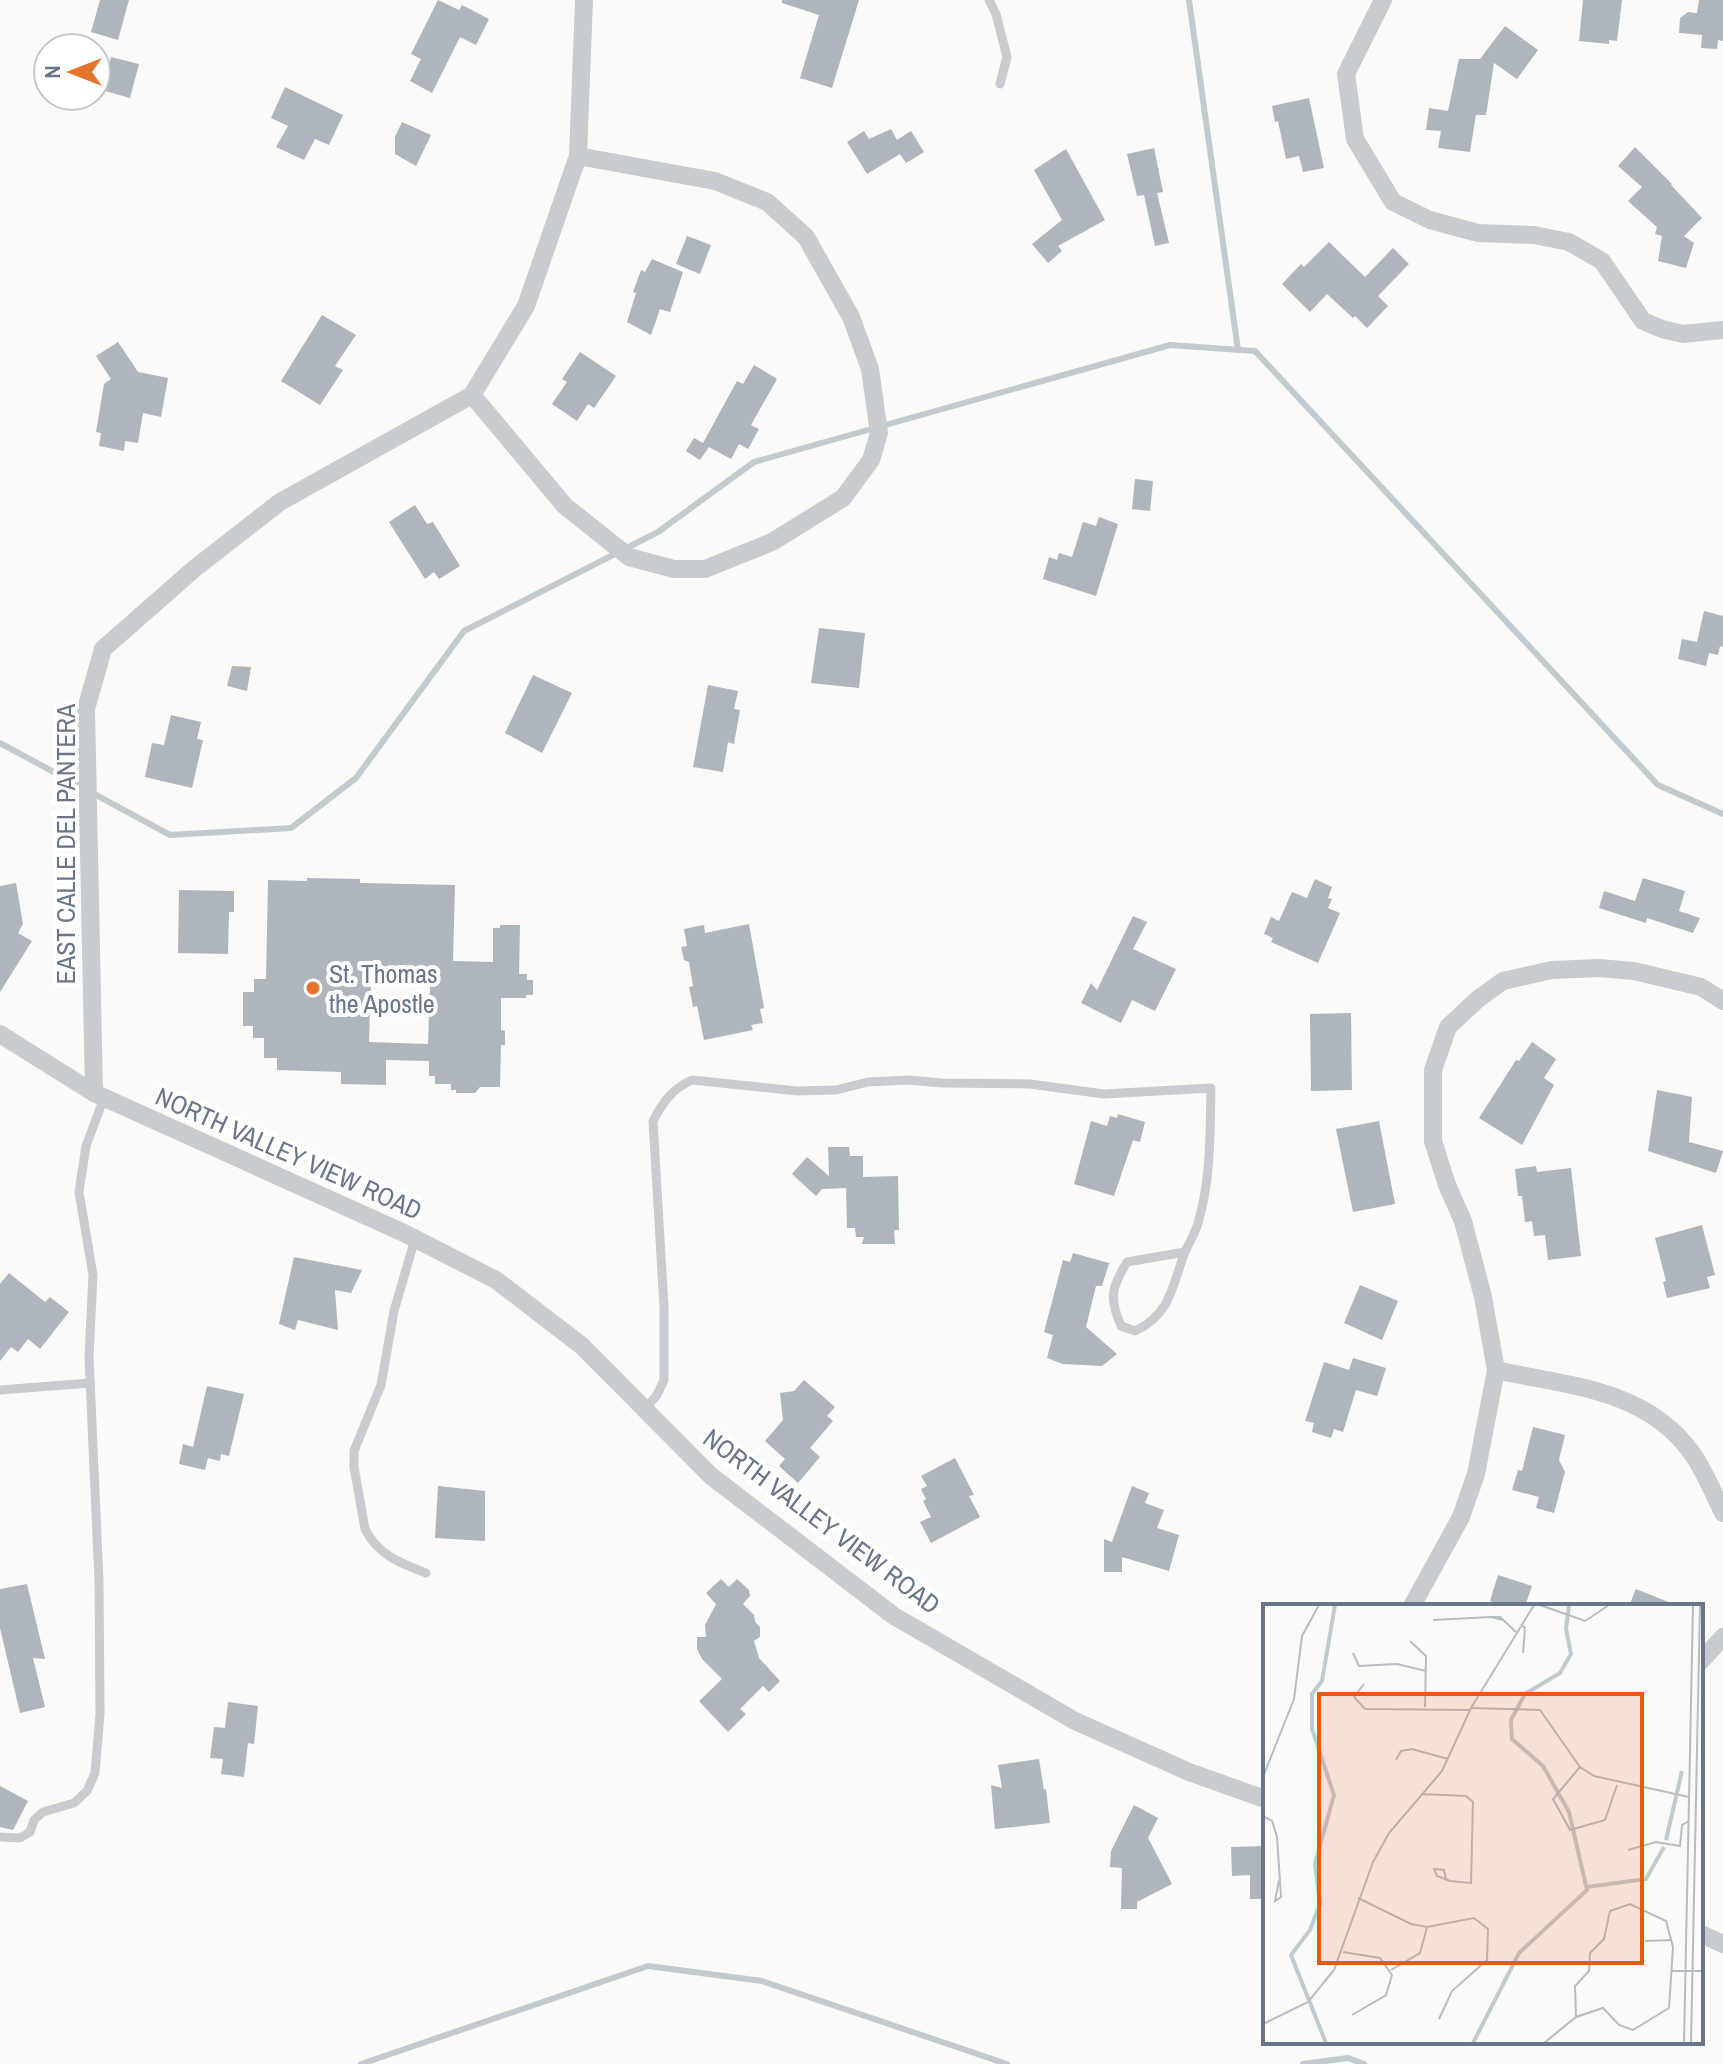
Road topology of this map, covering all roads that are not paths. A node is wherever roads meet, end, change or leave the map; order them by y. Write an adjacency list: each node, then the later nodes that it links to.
1 (584, 0): 5 (street, EAST CALLE DEL PANTERA)
2 (989, 0): 4 (lane)
3 (1383, 0): 6 (street)
4 (1000, 84)
5 (578, 156): 7 (street, EAST CALLE DEL PANTERA); 7 (street)
6 (1723, 330)
7 (472, 395): 10 (street, EAST CALLE DEL PANTERA)
8 (1723, 1001): 13 (street)
9 (0, 1034): 10 (street, NORTH VALLEY VIEW ROAD)
10 (99, 1096): 11 (street, NORTH VALLEY VIEW ROAD); 14 (lane)
11 (415, 1239): 16 (street, NORTH VALLEY VIEW ROAD); 18 (lane)
12 (1185, 1252): 12 (lane); 16 (lane)
13 (1496, 1370): 17 (street); 19 (street)
14 (90, 1383): 15 (lane); 23 (lane)
15 (0, 1390)
16 (645, 1409): 22 (street, NORTH VALLEY VIEW ROAD)
17 (1723, 1513)
18 (426, 1573)
19 (1413, 1604)
20 (1723, 1637): 21 (street)
21 (1703, 1659)
22 (1263, 1798)
23 (0, 1837)
24 (1703, 1935): 25 (street)
25 (1723, 1944)

